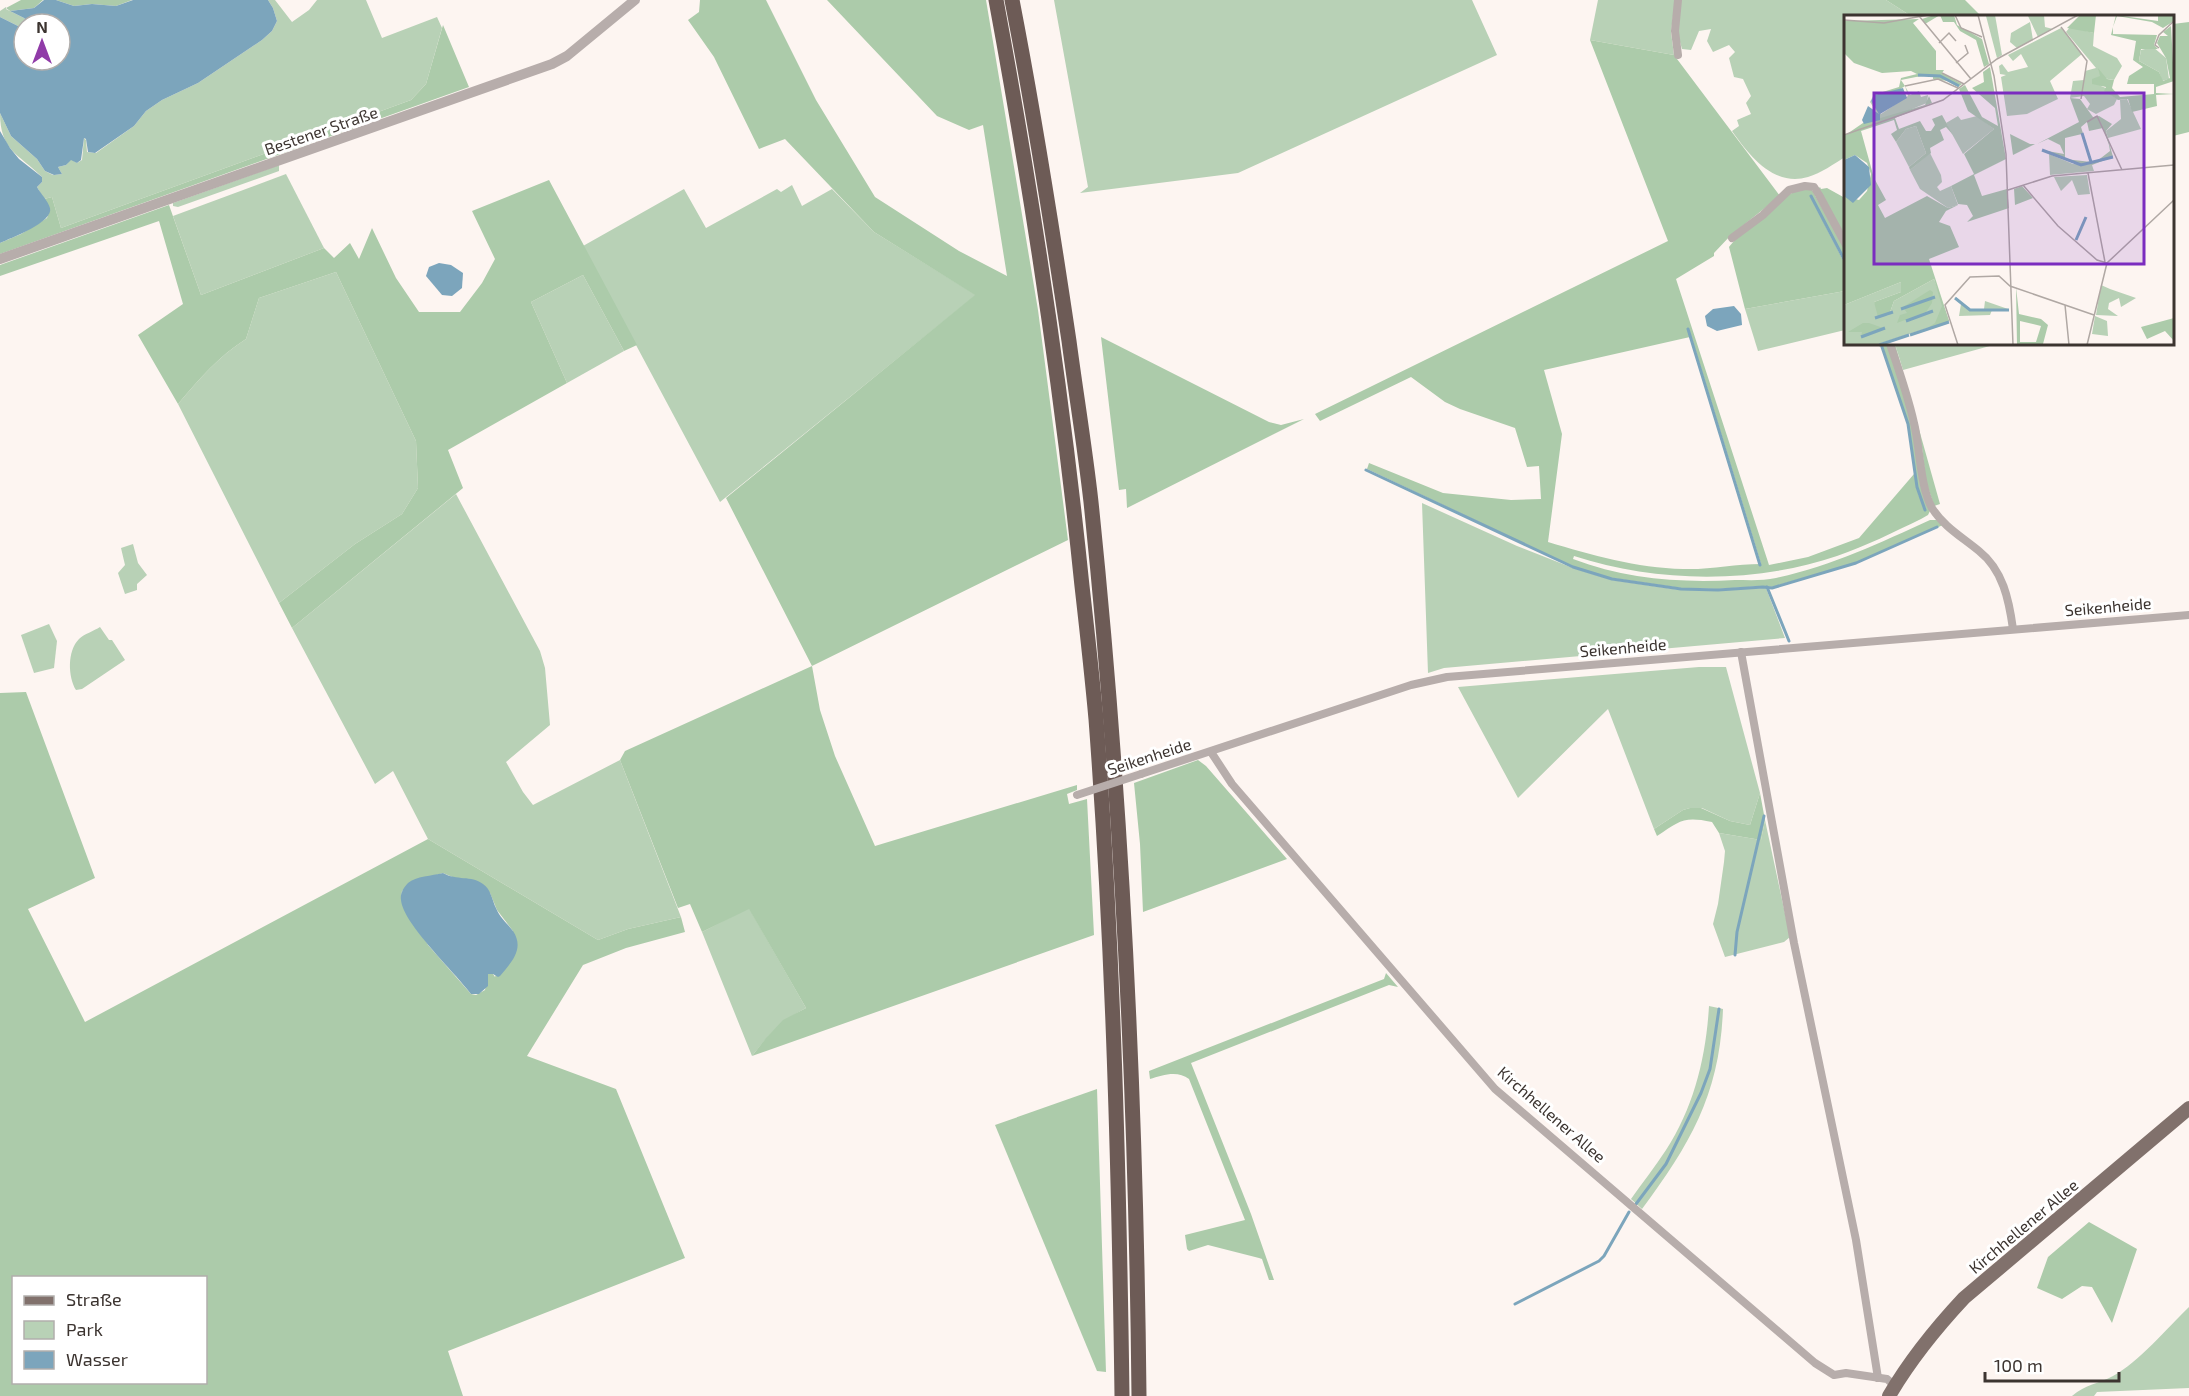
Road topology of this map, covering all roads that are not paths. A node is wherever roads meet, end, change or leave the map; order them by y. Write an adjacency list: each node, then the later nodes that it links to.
1 (635, 0): 8 (street, Bestener Straße)
2 (996, 0): 18 (highway)
3 (1012, 0): 19 (highway)
4 (1678, 0): 5 (street)
5 (1678, 55)
6 (1732, 238): 7 (street)
7 (1844, 243)
8 (0, 259)
9 (1890, 345): 11 (street)
10 (2189, 615): 11 (street, Seikenheide)
11 (2013, 629): 12 (street, Seikenheide)
12 (1741, 652): 13 (street, Seikenheide); 16 (street)
13 (1211, 752): 14 (street, Seikenheide, bridge); 16 (street, Kirchhellener Allee)
14 (1077, 795)
15 (2189, 1108): 17 (main road, Kirchhellener Allee)
16 (1878, 1378): 17 (street, Kirchhellener Allee)
17 (1892, 1391)
18 (1122, 1396)
19 (1139, 1396)

